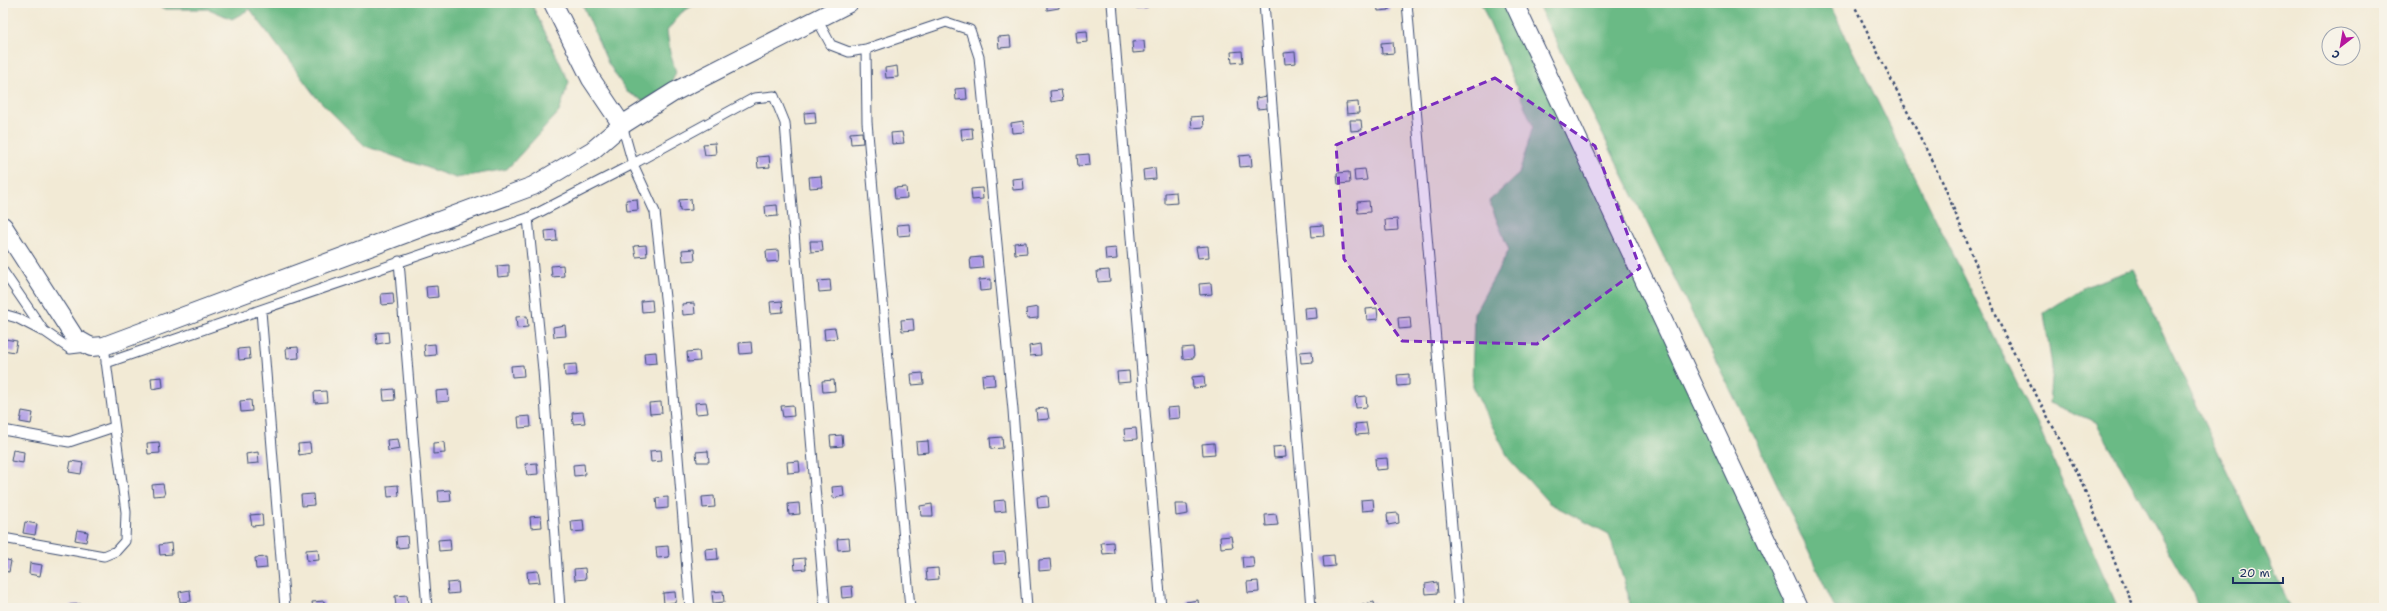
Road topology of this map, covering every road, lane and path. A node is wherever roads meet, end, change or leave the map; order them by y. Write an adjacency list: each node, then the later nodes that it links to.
1 (553, 3): 10 (street)
2 (849, 3): 8 (street)
3 (1112, 3): 30 (lane)
4 (1264, 3): 31 (lane)
5 (1407, 3): 32 (lane)
6 (1514, 3): 33 (street)
7 (1853, 3): 34 (path)
8 (817, 19): 9 (lane); 10 (street)
9 (866, 50): 28 (lane); 29 (lane)
10 (622, 125): 11 (lane); 19 (street)
11 (633, 164): 12 (lane); 26 (lane); 27 (lane)
12 (528, 218): 14 (lane); 25 (lane)
13 (3, 226): 19 (street)
14 (398, 261): 16 (lane); 24 (lane)
15 (3, 271): 18 (lane)
16 (261, 311): 19 (lane); 23 (lane)
17 (3, 314): 18 (lane)
18 (44, 331): 19 (lane)
19 (100, 352): 20 (lane)
20 (114, 427): 21 (lane); 22 (lane)
21 (3, 430)
22 (3, 538)
23 (285, 608)
24 (427, 608)
25 (560, 608)
26 (690, 608)
27 (825, 608)
28 (910, 608)
29 (1027, 608)
30 (1161, 608)
31 (1311, 608)
32 (1459, 608)
33 (1798, 608)
34 (2134, 608)

